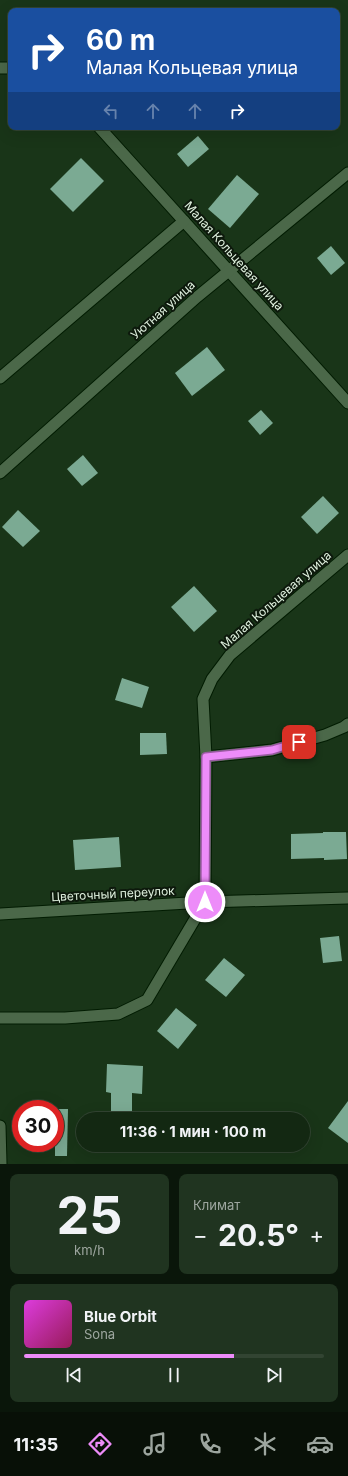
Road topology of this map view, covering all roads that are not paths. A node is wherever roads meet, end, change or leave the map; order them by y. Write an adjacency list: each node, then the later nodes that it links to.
1 (102, 130): 3 (street, Малая Кольцевая улица)
2 (348, 173): 4 (street, Уютная улица)
3 (184, 221): 4 (street, Малая Кольцевая улица); 5 (street)
4 (230, 270): 6 (street, Малая Кольцевая улица); 7 (street, Уютная улица)
5 (0, 378)
6 (348, 403)
7 (0, 473)
8 (348, 555): 10 (street, Малая Кольцевая улица)
9 (348, 724): 10 (street)
10 (206, 757): 12 (street, Малая Кольцевая улица)
11 (348, 898): 12 (street, Цветочный переулок)
12 (205, 902): 13 (street, Цветочный переулок); 14 (street)
13 (0, 914)
14 (0, 1018)
15 (0, 1126): 16 (street)
16 (1, 1164)

